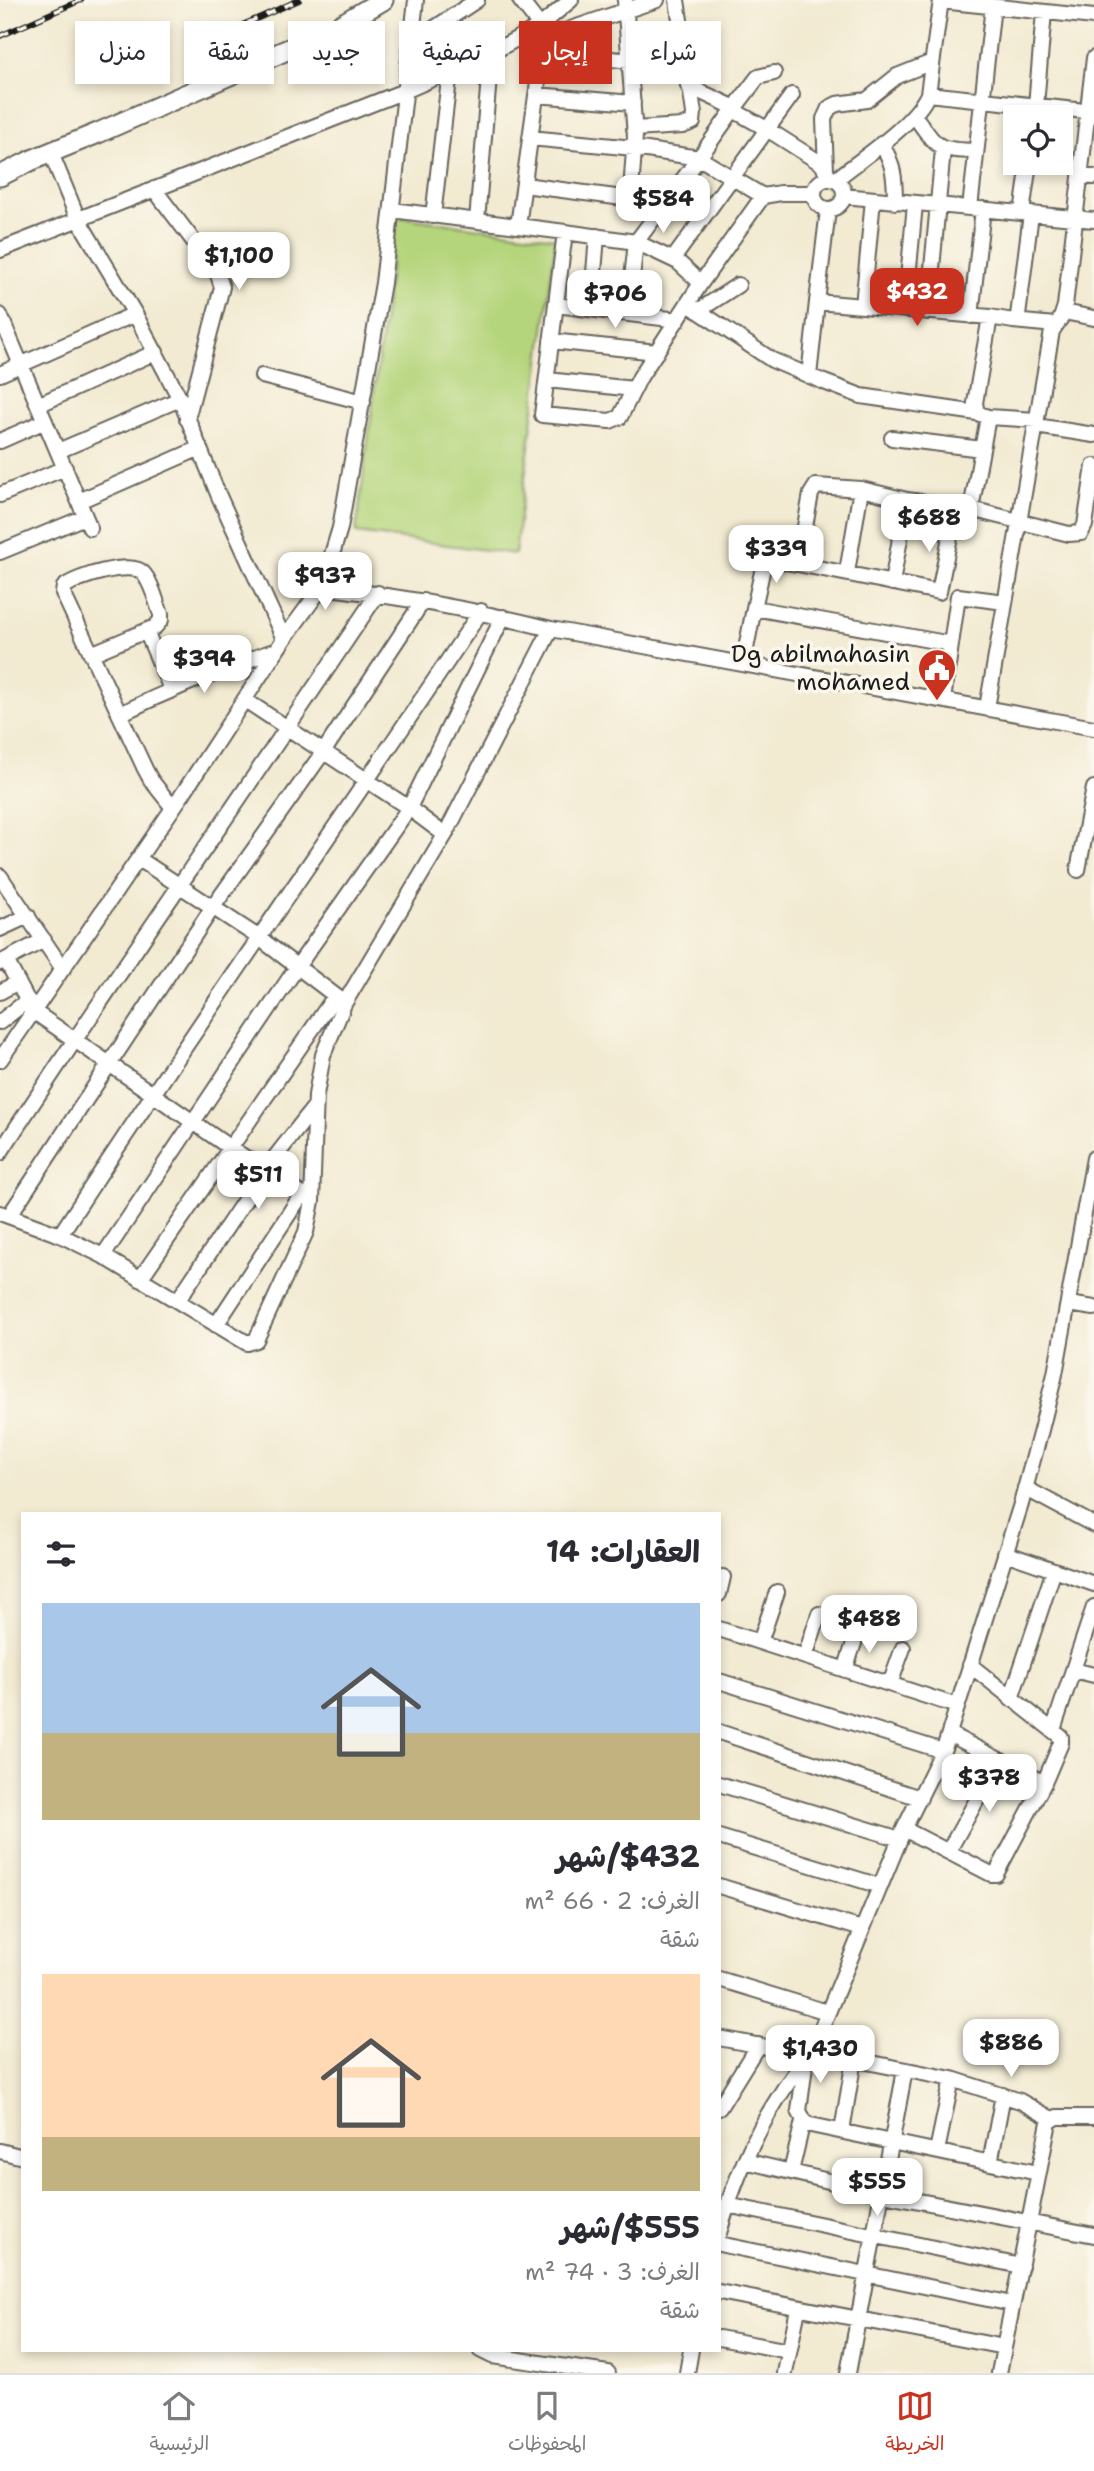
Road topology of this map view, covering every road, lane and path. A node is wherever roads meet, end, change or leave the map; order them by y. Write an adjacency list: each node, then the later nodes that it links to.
1 (383, 0): 49 (main road)
2 (416, 0): 13 (street)
3 (477, 0): 14 (street)
4 (520, 0): 15 (street)
5 (571, 0): 16 (street)
6 (657, 0): 9 (street)
7 (677, 0): 28 (street)
8 (941, 0): 10 (street); 19 (street)
9 (625, 6): 17 (street)
10 (993, 6): 11 (street); 33 (street)
11 (1044, 12): 12 (street); 36 (street)
12 (1094, 17)
13 (414, 21)
14 (445, 21)
15 (532, 21)
16 (555, 21)
17 (587, 21)
18 (1094, 58): 21 (street)
19 (932, 62): 30 (street); 53 (street)
20 (774, 73): 37 (street)
21 (1093, 82): 39 (street)
22 (408, 84): 29 (street)
23 (421, 84): 29 (street)
24 (448, 84): 69 (street)
25 (488, 84): 73 (street)
26 (537, 84): 31 (street)
27 (632, 84): 34 (street)
28 (688, 86): 37 (street); 41 (street)
29 (407, 90): 57 (street); 67 (street)
30 (929, 94): 33 (street); 40 (street)
31 (536, 95): 34 (street); 43 (street)
32 (792, 95): 42 (street)
33 (982, 100): 35 (street); 48 (street)
34 (633, 103): 41 (street)
35 (1007, 105)
36 (1036, 105)
37 (733, 110): 42 (street); 50 (street)
38 (1073, 112): 39 (street)
39 (1091, 112): 45 (street)
40 (914, 115): 44 (street); 47 (street)
41 (634, 129): 46 (street)
42 (768, 129): 53 (street); 55 (street)
43 (530, 138): 46 (street); 56 (street)
44 (881, 144): 53 (street); 62 (street)
45 (1089, 146): 54 (street)
46 (634, 148): 50 (street); 56 (street)
47 (943, 149): 48 (street); 64 (street)
48 (976, 151): 65 (street)
49 (51, 153): 52 (main road); 71 (street)
50 (699, 158): 55 (street); 77 (street)
51 (1029, 175): 68 (street)
52 (0, 176)
53 (830, 176): 58 (street); 59 (street)
54 (1087, 176): 70 (street)
55 (731, 178): 60 (street); 79 (street)
56 (524, 185): 74 (street)
57 (154, 189): 71 (street); 112 (street)
58 (813, 193): 60 (street); 66 (street)
59 (844, 195): 61 (street); 66 (street)
60 (763, 196): 80 (street)
61 (873, 199): 62 (street); 84 (street)
62 (895, 202): 63 (street)
63 (915, 204): 64 (street); 87 (street)
64 (937, 205): 65 (street); 88 (street)
65 (976, 209): 68 (street); 93 (street)
66 (828, 210): 82 (street)
67 (392, 211): 69 (street); 109 (street)
68 (1027, 213): 70 (street); 97 (street)
69 (433, 216): 73 (street)
70 (1075, 218): 72 (street); 89 (street)
71 (78, 219): 78 (street); 90 (street)
72 (1094, 220)
73 (477, 221): 74 (street)
74 (518, 226): 75 (street)
75 (565, 232): 76 (street); 83 (street)
76 (597, 236): 77 (street); 86 (street)
77 (636, 242): 79 (street); 91 (street)
78 (0, 250)
79 (673, 259): 80 (street)
80 (701, 283): 85 (street)
81 (738, 285): 85 (street)
82 (817, 302): 84 (street); 105 (street)
83 (556, 305): 86 (street); 99 (street)
84 (863, 306): 87 (street)
85 (693, 307): 96 (street); 105 (street)
86 (591, 309): 91 (street)
87 (905, 310): 88 (street)
88 (928, 312): 93 (street)
89 (1064, 312): 95 (street); 98 (street)
90 (135, 314): 100 (street); 102 (street)
91 (628, 314): 96 (street)
92 (0, 315): 102 (street)
93 (971, 316): 94 (street)
94 (990, 317): 97 (street); 111 (street)
95 (1094, 318)
96 (678, 320): 101 (street)
97 (1013, 321): 98 (street)
98 (1055, 325): 114 (street)
99 (551, 341): 101 (street); 106 (street)
100 (156, 352): 108 (street); 110 (street)
101 (657, 352): 107 (street)
102 (21, 365): 103 (street); 110 (street)
103 (0, 374)
104 (262, 376): 109 (street)
105 (809, 376): 111 (street)
106 (547, 380): 107 (street); 107 (street)
107 (634, 389)
108 (180, 399): 112 (street); 120 (street)
109 (363, 402): 134 (street)
110 (38, 405): 113 (street)
111 (982, 415): 114 (street); 119 (street)
112 (187, 419): 118 (street)
113 (46, 421): 117 (street); 120 (street)
114 (1037, 423): 115 (street); 129 (street)
115 (1094, 435)
116 (892, 438): 119 (street)
117 (0, 441)
118 (200, 448): 125 (street); 146 (street)
119 (982, 449): 128 (street)
120 (58, 451): 122 (street)
121 (1094, 466): 129 (street)
122 (65, 468): 124 (street); 125 (street)
123 (861, 489): 126 (street); 131 (street); 132 (street)
124 (0, 495)
125 (79, 500): 130 (street)
126 (907, 500): 127 (street); 133 (street)
127 (956, 507): 128 (street); 135 (street)
128 (971, 509): 129 (street)
129 (1019, 522): 139 (street)
130 (0, 552)
131 (799, 564): 132 (street); 140 (street)
132 (847, 572): 133 (street)
133 (892, 583): 135 (street)
134 (322, 587): 136 (street); 146 (street)
135 (939, 592): 137 (street)
136 (378, 593): 138 (street); 154 (street)
137 (958, 596): 139 (street); 145 (street)
138 (423, 601): 141 (street); 156 (street)
139 (1005, 602): 152 (street)
140 (754, 608): 145 (street); 148 (street)
141 (481, 611): 142 (street); 157 (street)
142 (502, 617): 143 (street); 160 (street)
143 (551, 629): 148 (street); 161 (street)
144 (146, 631): 147 (street); 147 (street); 149 (street)
145 (951, 643): 151 (street)
146 (280, 645): 149 (street); 150 (street)
147 (91, 654): 153 (street)
148 (743, 664): 151 (street)
149 (171, 689): 153 (street)
150 (245, 700): 154 (street); 159 (street)
151 (943, 700): 152 (street)
152 (987, 708): 155 (street)
153 (120, 714): 159 (street)
154 (288, 728): 156 (street); 165 (street)
155 (1094, 728)
156 (324, 751): 157 (street); 167 (street)
157 (368, 781): 160 (street); 170 (street)
158 (1094, 788): 163 (street)
159 (173, 808): 162 (street)
160 (408, 808): 161 (street); 173 (street)
161 (445, 835): 177 (street)
162 (139, 859): 165 (street); 174 (street)
163 (1078, 870)
164 (0, 876): 166 (street)
165 (178, 885): 167 (street); 180 (street)
166 (6, 892): 168 (street)
167 (213, 907): 170 (street); 182 (street)
168 (28, 916): 169 (street); 171 (street)
169 (0, 929)
170 (258, 937): 173 (street); 183 (street)
171 (44, 940): 172 (street); 174 (street)
172 (3, 961): 175 (street)
173 (297, 967): 177 (street); 185 (street)
174 (63, 969): 178 (street)
175 (18, 982): 176 (street); 178 (street)
176 (0, 992)
177 (340, 1000): 184 (street); 186 (street)
178 (31, 1006): 179 (street); 180 (street); 181 (street)
179 (0, 1022)
180 (74, 1040): 182 (street); 187 (street)
181 (0, 1060)
182 (109, 1063): 183 (street); 192 (street)
183 (152, 1093): 185 (street); 193 (street)
184 (315, 1105): 189 (street); 191 (street)
185 (195, 1121): 186 (street); 194 (street)
186 (229, 1147): 189 (street); 195 (street)
187 (0, 1153)
188 (1094, 1158): 190 (street)
189 (265, 1170): 191 (street); 196 (street)
190 (1091, 1187): 197 (street)
191 (307, 1197): 199 (street); 199 (street)
192 (4, 1215): 193 (street)
193 (60, 1235): 194 (street)
194 (103, 1256): 195 (street)
195 (140, 1279): 196 (street)
196 (178, 1300): 199 (street)
197 (1069, 1304): 198 (street); 200 (street)
198 (1094, 1308)
199 (216, 1325)
200 (1025, 1488): 201 (street); 202 (street)
201 (1094, 1525)
202 (1005, 1553): 203 (street); 215 (street)
203 (1054, 1570): 205 (street); 221 (street)
204 (723, 1577): 206 (street)
205 (1094, 1584)
206 (721, 1586)
207 (777, 1592): 212 (street)
208 (1094, 1607): 217 (street)
209 (819, 1614): 214 (street)
210 (859, 1628): 216 (street)
211 (721, 1630): 212 (street)
212 (760, 1642): 214 (street)
213 (903, 1648): 220 (street)
214 (805, 1657): 216 (street)
215 (970, 1665): 221 (street); 222 (street)
216 (845, 1670): 220 (street)
217 (1073, 1670): 218 (street); 223 (street)
218 (1094, 1675)
219 (721, 1682): 226 (street)
220 (890, 1684): 222 (street)
221 (1012, 1699): 223 (street)
222 (957, 1706): 225 (street)
223 (1053, 1730): 228 (street)
224 (721, 1733): 230 (street)
225 (949, 1734): 226 (street); 227 (street)
226 (943, 1751): 230 (street)
227 (999, 1760): 228 (street); 233 (street)
228 (1044, 1783): 233 (street)
229 (721, 1785): 231 (street)
230 (920, 1798): 231 (street)
231 (902, 1834): 233 (street); 234 (street)
232 (721, 1838): 234 (street)
233 (948, 1852)
234 (880, 1886): 236 (street)
235 (721, 1887): 236 (street)
236 (862, 1929): 238 (street)
237 (721, 1980): 238 (street)
238 (827, 2012): 241 (street)
239 (721, 2038): 240 (street)
240 (758, 2045): 241 (street); 246 (street)
241 (809, 2054): 242 (street); 249 (street); 255 (street)
242 (854, 2059): 243 (street); 250 (street)
243 (905, 2070): 244 (street); 251 (street)
244 (951, 2079): 245 (street); 253 (street)
245 (1003, 2095): 248 (street); 256 (street)
246 (721, 2105)
247 (1094, 2117): 248 (street)
248 (1052, 2119): 258 (street)
249 (803, 2121): 250 (street); 257 (street)
250 (842, 2131): 251 (street)
251 (893, 2142): 253 (street); 259 (street)
252 (0, 2151): 254 (street)
253 (937, 2151): 256 (street)
254 (21, 2156)
255 (745, 2161): 257 (street); 260 (street)
256 (990, 2163): 258 (street)
257 (791, 2172): 259 (street)
258 (1038, 2173): 261 (street)
259 (883, 2193): 261 (street); 263 (street)
260 (727, 2205): 262 (street); 263 (street)
261 (1030, 2222): 264 (street); 266 (street)
262 (721, 2226)
263 (874, 2235): 266 (street); 267 (street)
264 (1094, 2235)
265 (721, 2244): 267 (street)
266 (1020, 2266): 269 (street)
267 (865, 2274): 269 (street); 271 (street)
268 (721, 2292): 270 (street)
269 (1012, 2304): 273 (street)
270 (798, 2309): 271 (street); 274 (street)
271 (857, 2320): 273 (street); 280 (street)
272 (721, 2338): 274 (street)
273 (1004, 2347): 281 (street)
274 (789, 2351): 279 (street)
275 (484, 2352): 277 (street)
276 (691, 2352): 278 (street)
277 (608, 2373)
278 (687, 2373)
279 (785, 2373)
280 (848, 2373)
281 (999, 2373)

